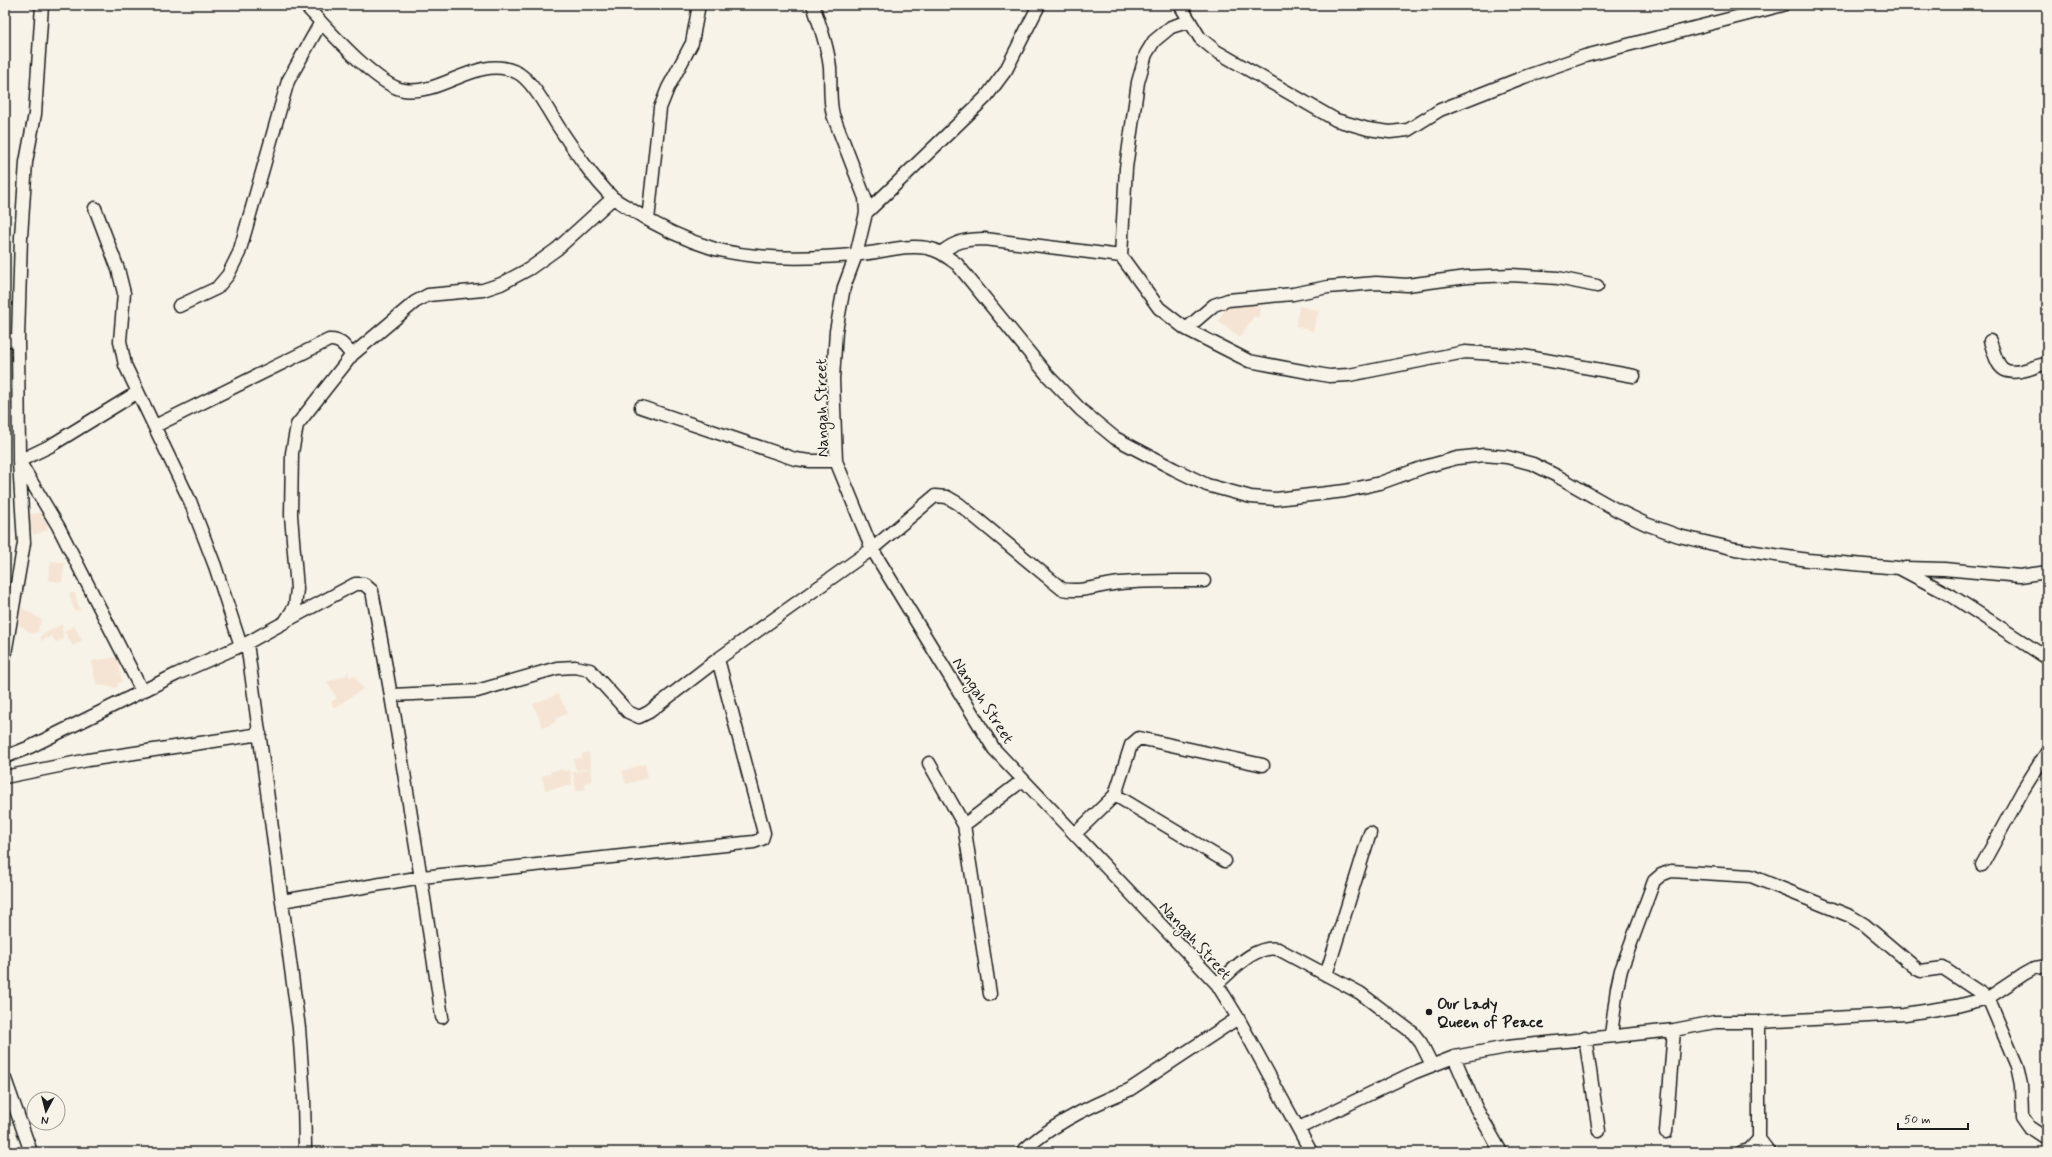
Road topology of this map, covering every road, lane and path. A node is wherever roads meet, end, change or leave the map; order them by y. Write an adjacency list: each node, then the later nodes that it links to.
1 (42, 5): 20 (street)
2 (305, 5): 9 (street)
3 (697, 5): 13 (street)
4 (813, 5): 12 (street)
5 (1039, 5): 12 (street)
6 (1180, 5): 8 (street)
7 (1783, 5): 8 (street)
8 (1190, 21): 16 (street)
9 (321, 22): 10 (street); 18 (street)
10 (613, 198): 13 (street); 23 (street)
11 (95, 208): 26 (street)
12 (866, 214): 15 (street, Nangah Street)
13 (648, 220): 15 (street)
14 (942, 252): 15 (street); 16 (street); 32 (street)
15 (856, 254): 30 (street, Nangah Street)
16 (1120, 256): 19 (street)
17 (1597, 286): 19 (street)
18 (179, 306)
19 (1186, 329): 25 (street)
20 (18, 338): 21 (street); 29 (street)
21 (5, 341)
22 (1990, 341): 24 (street)
23 (352, 355): 28 (street); 37 (street)
24 (2047, 364)
25 (1634, 376)
26 (138, 392): 28 (street); 29 (street)
27 (641, 407): 30 (street)
28 (155, 426): 38 (street)
29 (19, 461): 39 (street); 42 (street)
30 (836, 461): 31 (street, Nangah Street)
31 (872, 549): 35 (street); 41 (street); 50 (street, Nangah Street)
32 (1899, 568): 33 (street); 36 (street)
33 (1944, 569): 34 (street); 36 (street)
34 (2047, 572)
35 (1204, 581)
36 (1938, 588): 40 (street)
37 (285, 622): 38 (street); 43 (street)
38 (244, 644): 42 (street); 44 (street)
39 (5, 654)
40 (2047, 658)
41 (718, 659): 43 (street); 57 (street)
42 (142, 691): 46 (street)
43 (392, 695): 57 (street)
44 (260, 734): 49 (street); 58 (street)
45 (2047, 752): 56 (street)
46 (5, 757)
47 (929, 763): 52 (street)
48 (1263, 764): 51 (street)
49 (5, 777)
50 (1023, 780): 52 (street); 54 (street, Nangah Street)
51 (1115, 795): 54 (street); 55 (street)
52 (964, 826): 62 (street)
53 (1370, 833): 60 (street)
54 (1075, 834): 61 (street, Nangah Street)
55 (1225, 861)
56 (1982, 865)
57 (422, 877): 58 (street); 64 (street)
58 (282, 900): 79 (street)
59 (2047, 966): 63 (street)
60 (1326, 975): 61 (street); 71 (street)
61 (1217, 984): 65 (street, Nangah Street)
62 (990, 994)
63 (1988, 998): 66 (street); 68 (street); 76 (street)
64 (442, 1017)
65 (1238, 1018): 73 (street, Nangah Street); 80 (street)
66 (1759, 1022): 67 (street); 77 (street)
67 (1674, 1030): 68 (street); 75 (street)
68 (1611, 1035): 69 (street)
69 (1585, 1037): 70 (street); 74 (street)
70 (1454, 1057): 71 (street); 82 (street)
71 (1432, 1065): 73 (street)
72 (5, 1079): 78 (street)
73 (1299, 1128): 81 (street, Nangah Street)
74 (1599, 1131)
75 (1666, 1132)
76 (2047, 1139)
77 (1759, 1140): 83 (street); 84 (street)
78 (31, 1152)
79 (303, 1152)
80 (1022, 1152)
81 (1311, 1152)
82 (1501, 1152)
83 (1742, 1152)
84 (1769, 1152)

